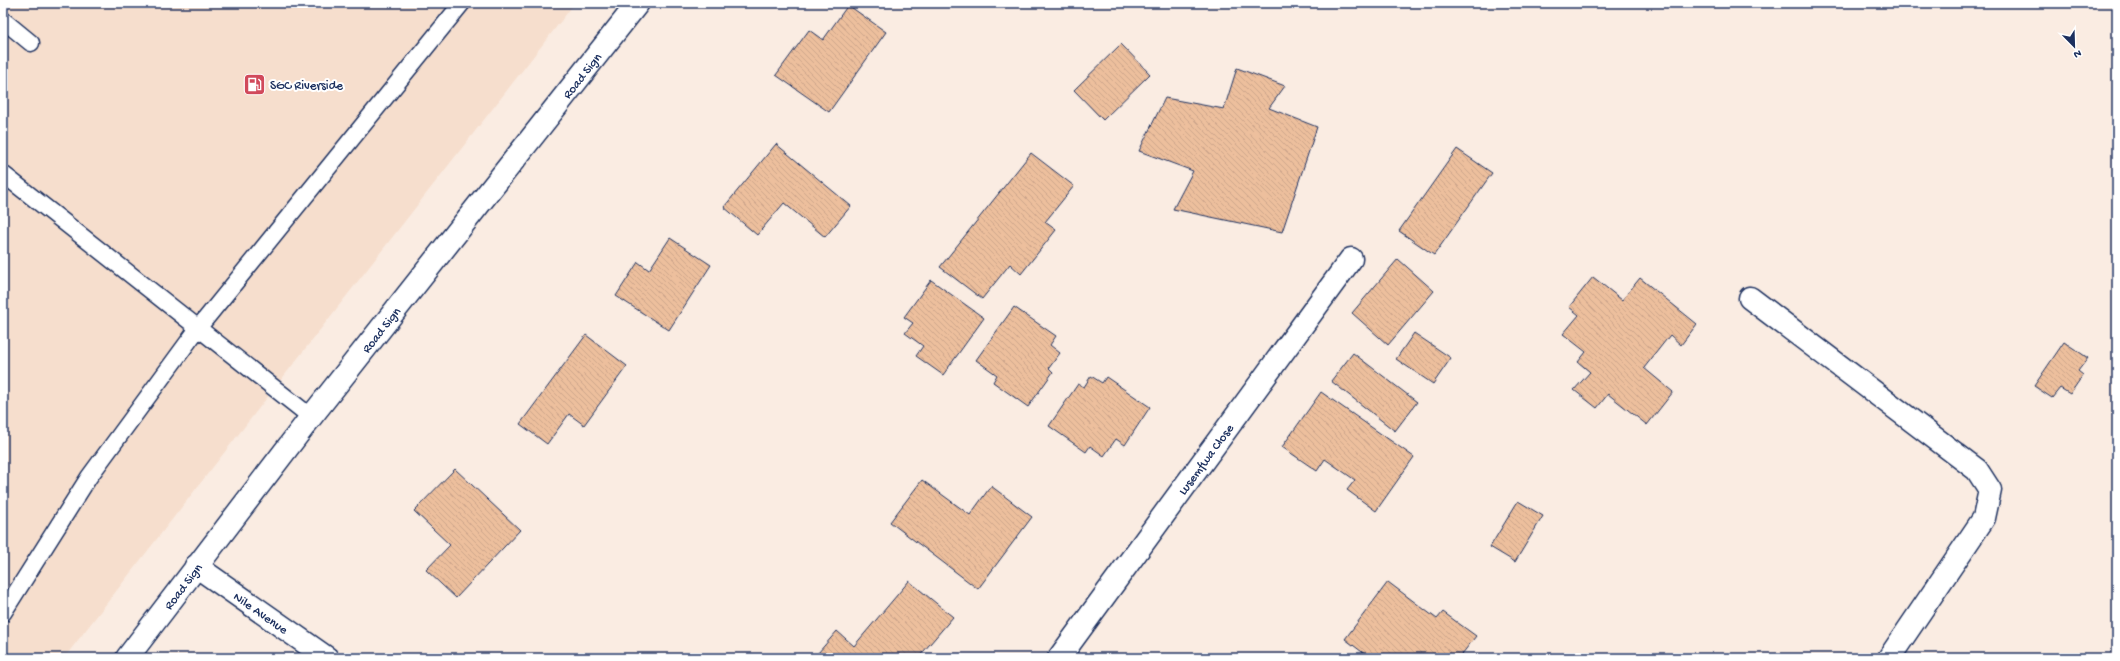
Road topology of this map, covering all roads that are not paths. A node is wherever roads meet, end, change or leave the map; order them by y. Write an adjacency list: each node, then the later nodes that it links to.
1 (462, 3): 8 (lane)
2 (638, 3): 9 (street, Road Sign)
3 (3, 20): 4 (lane)
4 (32, 43)
5 (3, 174): 8 (lane)
6 (1352, 259): 14 (street, Lusemfwa Close)
7 (1750, 298): 15 (street)
8 (199, 327): 9 (lane); 11 (lane)
9 (311, 417): 10 (street, Road Sign)
10 (196, 566): 12 (street, Road Sign); 13 (street, Nile Avenue)
11 (3, 613)
12 (127, 658)
13 (327, 658)
14 (1058, 658)
15 (1889, 658)

